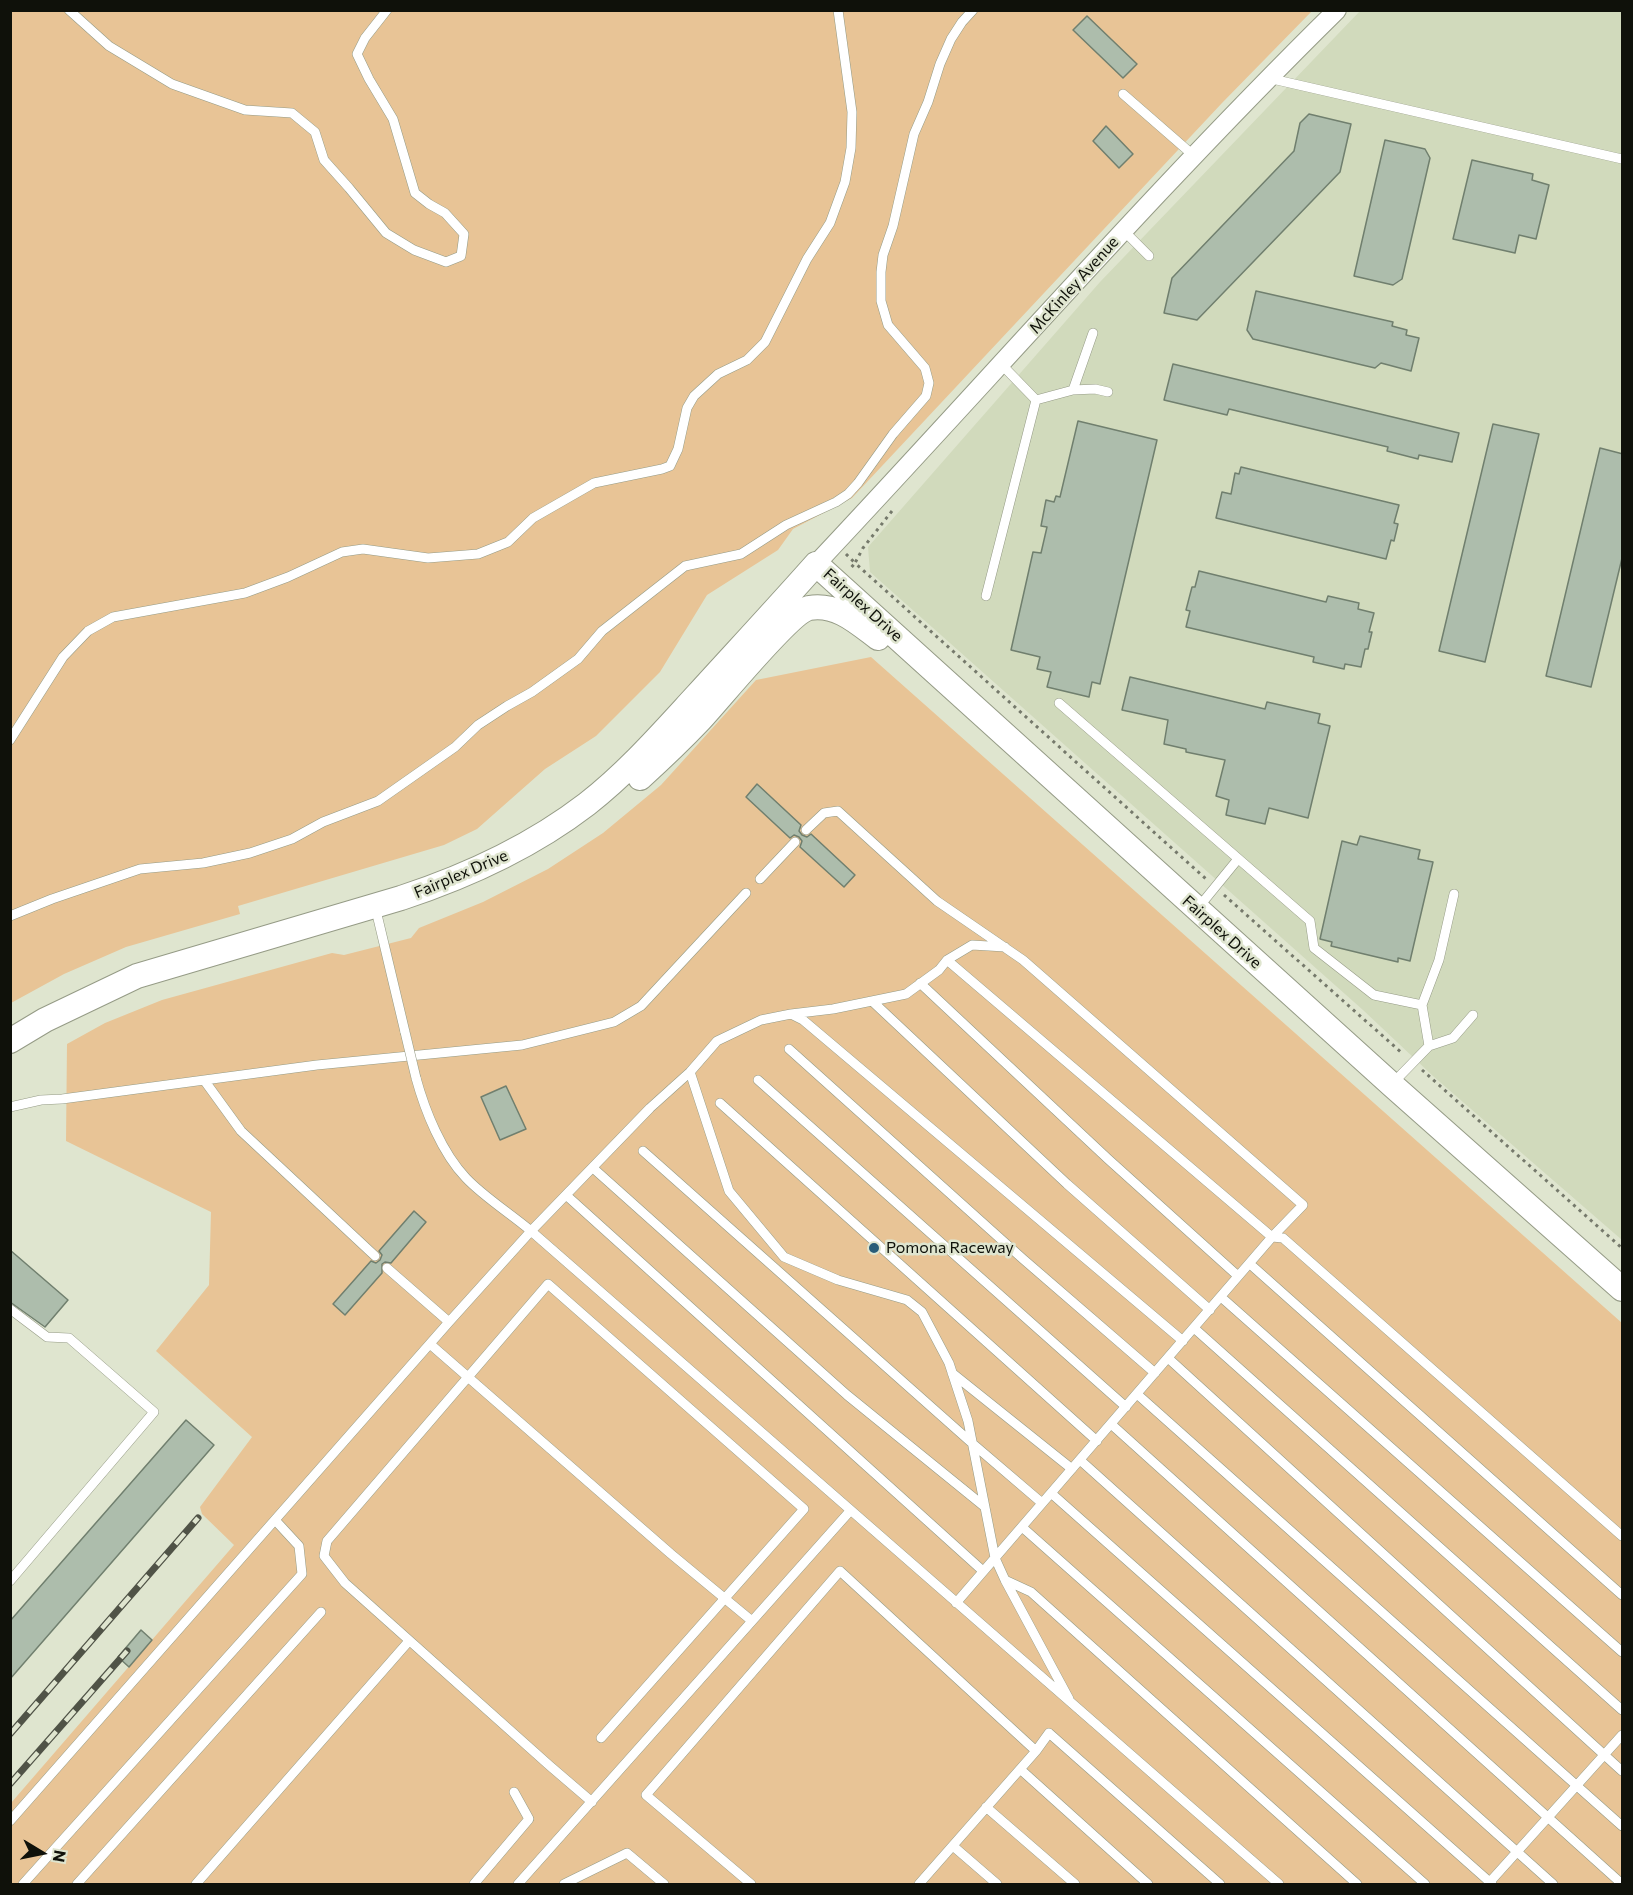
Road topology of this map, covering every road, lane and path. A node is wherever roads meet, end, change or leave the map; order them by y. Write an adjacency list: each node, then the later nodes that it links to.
1 (69, 10): 2 (lane)
2 (387, 10)
3 (838, 10): 22 (lane)
4 (973, 10): 33 (lane)
5 (1337, 10): 6 (street, McKinley Avenue)
6 (1268, 78): 8 (street, McKinley Avenue); 9 (lane)
7 (1123, 94): 8 (lane)
8 (1193, 155): 10 (street, McKinley Avenue)
9 (1623, 159)
10 (1124, 231): 11 (lane); 13 (street, McKinley Avenue)
11 (1149, 256)
12 (1093, 333): 14 (lane)
13 (1002, 365): 16 (lane); 18 (street, McKinley Avenue)
14 (1073, 390): 15 (lane); 16 (lane)
15 (1108, 392)
16 (1036, 400): 19 (lane)
17 (855, 563): 28 (path)
18 (816, 564): 20 (street, Fairplex Drive); 27 (street, Fairplex Drive)
19 (986, 596)
20 (955, 690): 27 (street); 32 (street, Fairplex Drive)
21 (1059, 704): 25 (lane)
22 (10, 740)
23 (806, 830): 34 (lane)
24 (795, 842): 26 (lane)
25 (1238, 859): 28 (lane); 38 (lane)
26 (760, 879)
27 (448, 882): 31 (street, Fairplex Drive)
28 (1215, 887): 32 (lane); 44 (path)
29 (746, 893): 46 (lane)
30 (1454, 894): 38 (lane)
31 (375, 906): 41 (street, Fairplex Drive); 54 (lane, bridge)
32 (1197, 909): 48 (street, Fairplex Drive)
33 (10, 916)
34 (1005, 947): 35 (lane); 55 (lane)
35 (947, 960): 36 (lane); 55 (lane)
36 (920, 983): 37 (lane); 60 (lane)
37 (872, 1001): 39 (lane); 64 (lane)
38 (1422, 1005): 42 (lane)
39 (791, 1014): 45 (lane); 67 (lane)
40 (1473, 1015): 42 (lane)
41 (10, 1041)
42 (1429, 1046): 44 (lane)
43 (789, 1049): 71 (lane)
44 (1413, 1063): 48 (lane); 56 (path)
45 (690, 1072): 52 (lane); 70 (lane)
46 (204, 1080): 50 (lane); 57 (lane)
47 (758, 1080): 74 (lane)
48 (1392, 1085): 61 (street, Fairplex Drive)
49 (720, 1103): 76 (lane)
50 (10, 1107)
51 (643, 1151): 77 (lane)
52 (593, 1168): 53 (lane); 82 (lane)
53 (566, 1195): 54 (lane); 88 (lane)
54 (531, 1231): 65 (lane); 83 (lane)
55 (1272, 1237): 58 (lane); 86 (lane)
56 (1623, 1248)
57 (375, 1256)
58 (1250, 1264): 60 (lane); 91 (lane)
59 (387, 1268): 65 (lane)
60 (1239, 1276): 62 (lane)
61 (1623, 1290)
62 (1221, 1297): 64 (lane); 97 (lane)
63 (10, 1309): 90 (lane)
64 (1210, 1310): 66 (lane)
65 (449, 1322): 68 (lane)
66 (1194, 1328): 67 (lane); 99 (lane)
67 (1183, 1341): 69 (lane)
68 (430, 1344): 72 (lane); 84 (lane)
69 (1168, 1358): 71 (lane); 103 (lane)
70 (952, 1373): 77 (lane); 79 (lane)
71 (1155, 1373): 73 (lane)
72 (469, 1377): 92 (lane); 92 (lane); 96 (lane)
73 (1137, 1394): 74 (lane); 106 (lane)
74 (1126, 1407): 75 (lane)
75 (1111, 1424): 76 (lane); 110 (lane)
76 (1096, 1441): 78 (lane)
77 (973, 1444): 81 (lane); 82 (lane)
78 (1080, 1460): 79 (lane); 114 (lane)
79 (1072, 1469): 80 (lane)
80 (1051, 1493): 81 (lane); 131 (lane)
81 (1042, 1503): 85 (lane)
82 (985, 1507): 87 (lane)
83 (850, 1511): 93 (lane); 95 (lane)
84 (275, 1520): 111 (lane); 115 (lane)
85 (1022, 1527): 87 (lane); 130 (lane)
86 (1623, 1536)
87 (995, 1558): 88 (lane); 89 (lane)
88 (983, 1571): 93 (lane)
89 (1005, 1580): 98 (lane); 129 (lane)
90 (10, 1581)
91 (1623, 1595)
92 (723, 1598): 95 (lane); 101 (lane)
93 (956, 1603): 98 (lane)
94 (321, 1612): 116 (lane)
95 (752, 1621): 108 (lane)
96 (410, 1641): 108 (lane); 117 (lane)
97 (1623, 1652)
98 (1072, 1704): 128 (lane)
99 (1623, 1710)
100 (1623, 1735): 103 (lane)
101 (601, 1738)
102 (1036, 1750): 104 (lane); 122 (lane); 127 (lane)
103 (1605, 1755): 105 (lane); 106 (lane)
104 (1020, 1769): 109 (lane); 126 (lane)
105 (1623, 1771)
106 (1577, 1786): 110 (lane); 112 (lane)
107 (514, 1792): 118 (lane)
108 (592, 1802): 119 (lane)
109 (986, 1808): 113 (lane); 125 (lane)
110 (1547, 1819): 114 (lane); 133 (lane)
111 (10, 1821)
112 (1623, 1826)
113 (953, 1846): 123 (lane); 124 (lane)
114 (1517, 1852): 131 (lane); 132 (lane)
115 (23, 1884)
116 (77, 1884)
117 (196, 1884)
118 (474, 1884)
119 (518, 1884)
120 (564, 1884): 121 (lane)
121 (664, 1884)
122 (751, 1884)
123 (919, 1884)
124 (997, 1884)
125 (1075, 1884)
126 (1148, 1884)
127 (1220, 1884)
128 (1279, 1884)
129 (1357, 1884)
130 (1425, 1884)
131 (1490, 1884)
132 (1553, 1884)
133 (1622, 1884)

